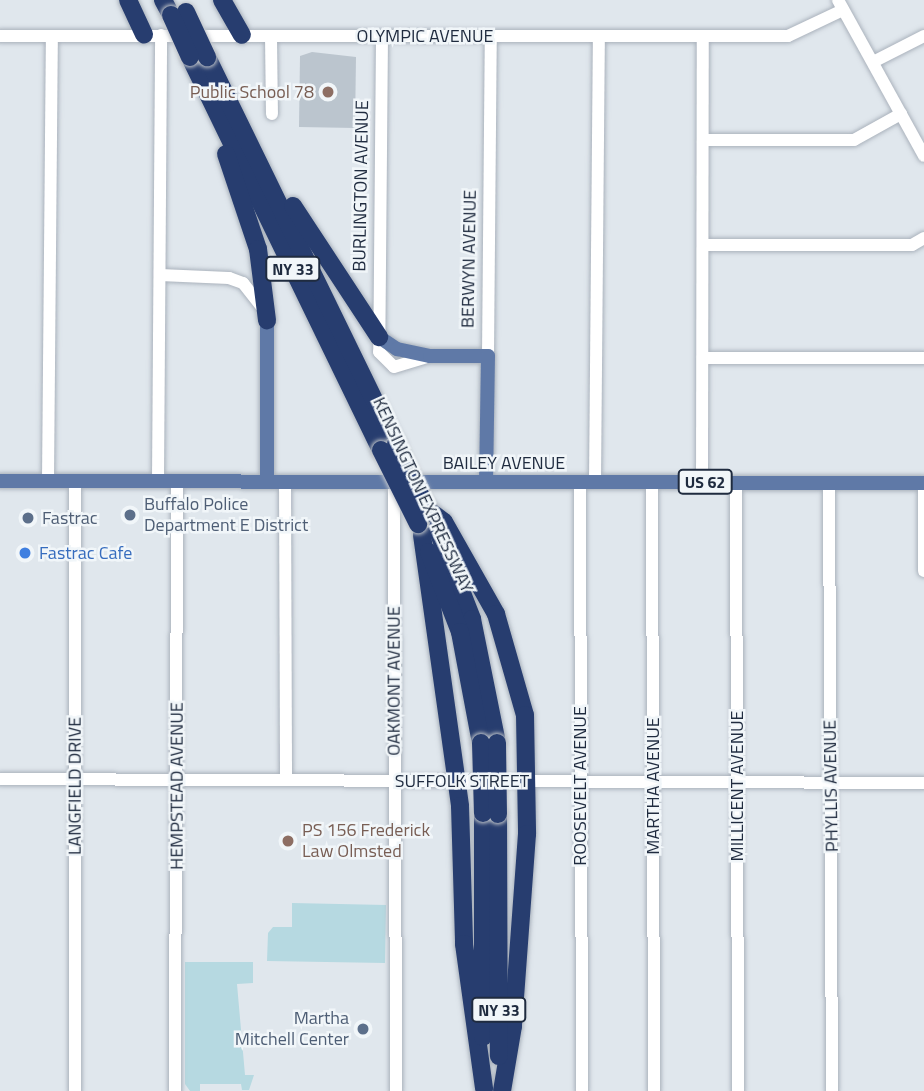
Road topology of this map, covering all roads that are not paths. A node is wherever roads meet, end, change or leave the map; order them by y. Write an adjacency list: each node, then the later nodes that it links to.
1 (128, 0): 5 (highway)
2 (222, 0): 6 (highway)
3 (840, 5): 13 (street, OLYMPIC AVENUE); 16 (street)
4 (175, 7): 15 (highway, KENSINGTON EXPRESSWAY / NY 33, bridge)
5 (153, 35): 6 (street, OLYMPIC AVENUE); 8 (street, OLYMPIC AVENUE); 25 (street)
6 (242, 35): 9 (street, OLYMPIC AVENUE)
7 (0, 36): 8 (street, OLYMPIC AVENUE)
8 (52, 36): 33 (street)
9 (271, 36): 10 (street, OLYMPIC AVENUE); 19 (street)
10 (382, 36): 11 (street, OLYMPIC AVENUE); 27 (street, BURLINGTON AVENUE)
11 (491, 36): 12 (street, OLYMPIC AVENUE); 28 (street, BERWYN AVENUE)
12 (599, 36): 13 (street, OLYMPIC AVENUE); 41 (street, ROOSEVELT AVENUE)
13 (703, 36): 21 (street)
14 (924, 36): 16 (street)
15 (199, 57): 17 (highway, KENSINGTON EXPRESSWAY / NY 33); 18 (highway, KENSINGTON EXPRESSWAY / NY 33)
16 (873, 62): 20 (street)
17 (204, 88): 26 (highway); 31 (highway, KENSINGTON EXPRESSWAY / NY 33)
18 (237, 113): 27 (highway); 31 (highway, KENSINGTON EXPRESSWAY / NY 33)
19 (272, 114)
20 (901, 114): 21 (street); 22 (street)
21 (703, 140): 24 (street)
22 (924, 156)
23 (924, 238): 24 (street)
24 (703, 245): 29 (street)
25 (160, 275): 26 (street); 35 (street)
26 (267, 320): 37 (main road)
27 (379, 337): 28 (main road)
28 (488, 356): 40 (main road, BERWYN AVENUE)
29 (702, 358): 30 (street); 43 (street)
30 (924, 358)
31 (389, 447): 47 (highway, KENSINGTON EXPRESSWAY / NY 33, bridge)
32 (0, 481): 33 (main road, BAILEY AVENUE / US 62)
33 (48, 481): 34 (main road, BAILEY AVENUE / US 62)
34 (75, 481): 35 (main road, BAILEY AVENUE / US 62); 50 (street, LANGFIELD DRIVE)
35 (158, 481): 36 (main road, BAILEY AVENUE / US 62)
36 (177, 481): 37 (main road, BAILEY AVENUE / US 62); 51 (street, HEMPSTEAD AVENUE)
37 (267, 482): 38 (main road, BAILEY AVENUE / US 62)
38 (285, 482): 39 (main road, BAILEY AVENUE / US 62); 52 (street)
39 (394, 482): 40 (main road, BAILEY AVENUE / US 62); 55 (street, OAKMONT AVENUE)
40 (486, 482): 41 (main road, BAILEY AVENUE / US 62)
41 (587, 482): 42 (main road, BAILEY AVENUE / US 62); 54 (street, ROOSEVELT AVENUE)
42 (652, 482): 43 (main road, BAILEY AVENUE / US 62); 57 (street, MARTHA AVENUE)
43 (702, 482): 44 (main road, BAILEY AVENUE / US 62)
44 (736, 482): 45 (main road, BAILEY AVENUE / US 62); 58 (street, MILLICENT AVENUE)
45 (829, 482): 46 (main road, BAILEY AVENUE / US 62); 59 (street, PHYLLIS AVENUE)
46 (924, 484): 48 (street)
47 (429, 523): 53 (highway); 56 (highway); 61 (highway, KENSINGTON EXPRESSWAY / NY 33, bridge)
48 (924, 571)
49 (0, 779): 50 (street, SUFFOLK STREET)
50 (75, 779): 51 (street, SUFFOLK STREET); 62 (street, LANGFIELD DRIVE)
51 (177, 779): 52 (street, SUFFOLK STREET); 63 (street, HEMPSTEAD AVENUE)
52 (286, 779): 55 (street, SUFFOLK STREET)
53 (529, 780): 54 (street, SUFFOLK STREET); 56 (street, SUFFOLK STREET); 61 (highway)
54 (580, 780): 57 (street, SUFFOLK STREET); 65 (street, ROOSEVELT AVENUE)
55 (394, 781): 56 (street, SUFFOLK STREET); 64 (street, OAKMONT AVENUE)
56 (454, 781): 61 (highway)
57 (653, 782): 58 (street, SUFFOLK STREET); 66 (street, MARTHA AVENUE)
58 (737, 783): 59 (street, SUFFOLK STREET); 67 (street, MILLICENT AVENUE)
59 (831, 783): 60 (street, SUFFOLK STREET); 68 (street, PHYLLIS AVENUE)
60 (924, 783)
61 (492, 1090)
62 (75, 1091)
63 (175, 1091)
64 (396, 1091)
65 (582, 1091)
66 (654, 1091)
67 (738, 1091)
68 (832, 1091)

